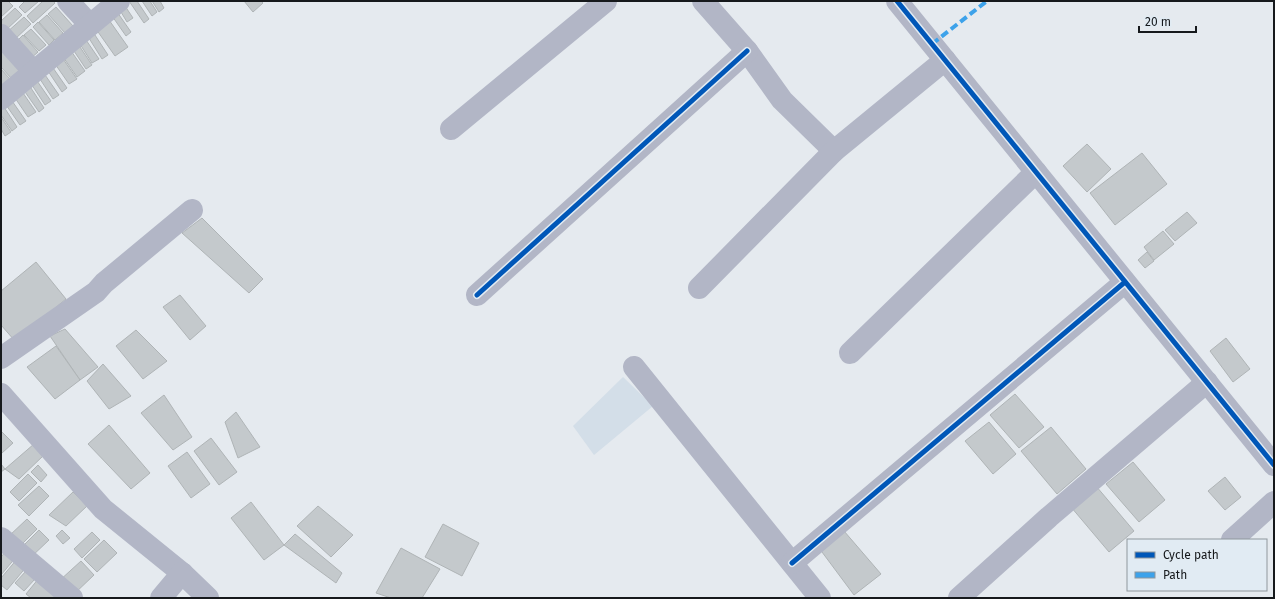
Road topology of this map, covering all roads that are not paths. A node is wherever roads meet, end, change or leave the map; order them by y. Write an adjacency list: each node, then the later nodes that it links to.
1 (68, 1): 6 (street)
2 (119, 1): 6 (street)
3 (606, 1): 12 (street)
4 (703, 1): 8 (street)
5 (897, 1): 9 (street)
6 (90, 25): 10 (street)
7 (1, 35): 10 (street)
8 (747, 51): 13 (street); 18 (street)
9 (945, 60): 13 (street); 14 (street)
10 (34, 72): 11 (street)
11 (1, 99)
12 (451, 129)
13 (834, 151): 17 (street)
14 (1036, 172): 16 (street); 19 (street)
15 (192, 210): 20 (street)
16 (1126, 282): 22 (street); 28 (street)
17 (699, 288)
18 (477, 295)
19 (850, 353)
20 (1, 358)
21 (634, 367): 28 (street)
22 (1206, 382): 24 (street); 34 (street)
23 (1, 394): 29 (street)
24 (1274, 465)
25 (1274, 502): 27 (street)
26 (1, 538): 30 (street)
27 (1233, 539)
28 (792, 563): 33 (street)
29 (182, 573): 31 (street); 32 (street)
30 (72, 598)
31 (161, 598)
32 (208, 598)
33 (820, 598)
34 (959, 598)

